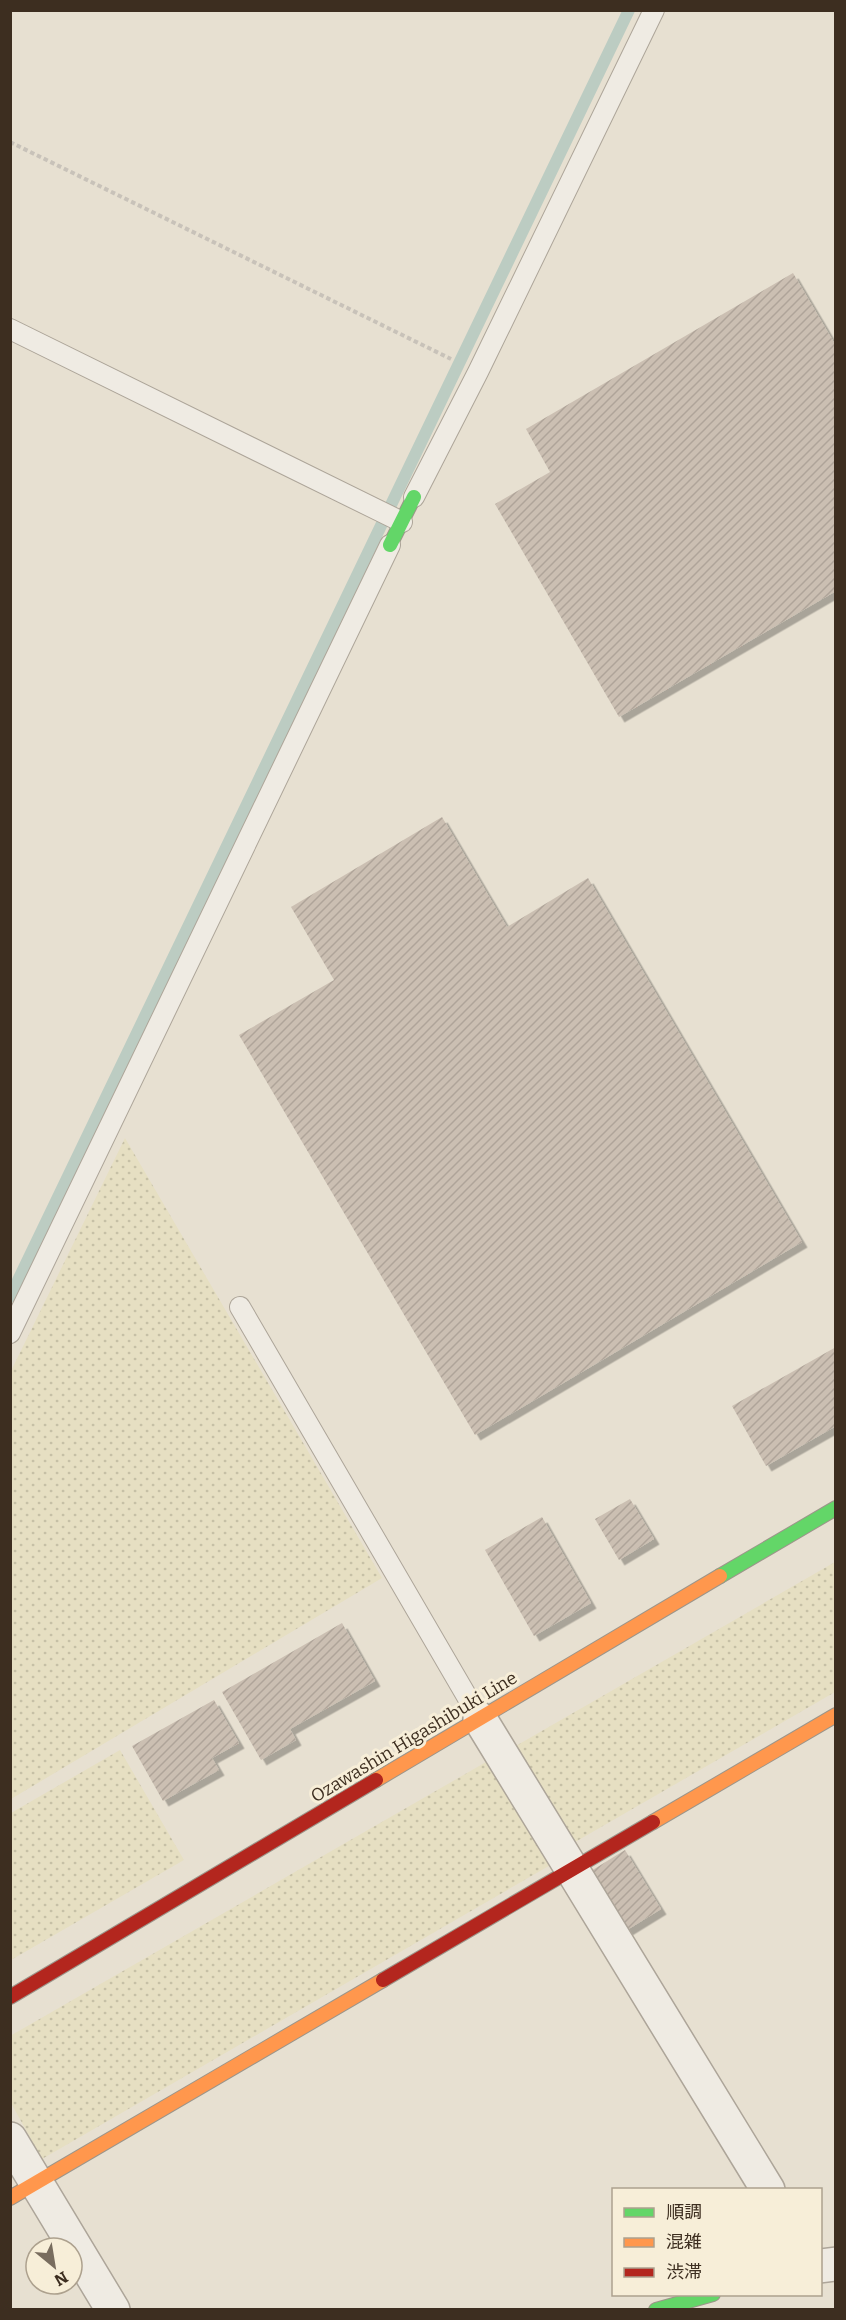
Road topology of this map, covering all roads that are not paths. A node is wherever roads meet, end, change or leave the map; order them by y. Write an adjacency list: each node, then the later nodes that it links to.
1 (654, 10): 3 (lane)
2 (10, 329): 4 (lane)
3 (414, 496): 4 (street)
4 (402, 522): 5 (street)
5 (390, 545): 7 (lane)
6 (240, 1307): 10 (lane)
7 (10, 1333)
8 (836, 1508): 10 (street, Ozawashin Higashibuki Line)
9 (836, 1715): 11 (street)
10 (480, 1719): 11 (street); 12 (street, Ozawashin Higashibuki Line)
11 (572, 1870): 14 (street); 15 (street)
12 (10, 1997)
13 (10, 2139): 15 (street)
14 (767, 2188)
15 (24, 2190): 17 (street)
16 (709, 2296): 18 (street)
17 (113, 2310)
18 (656, 2310)

